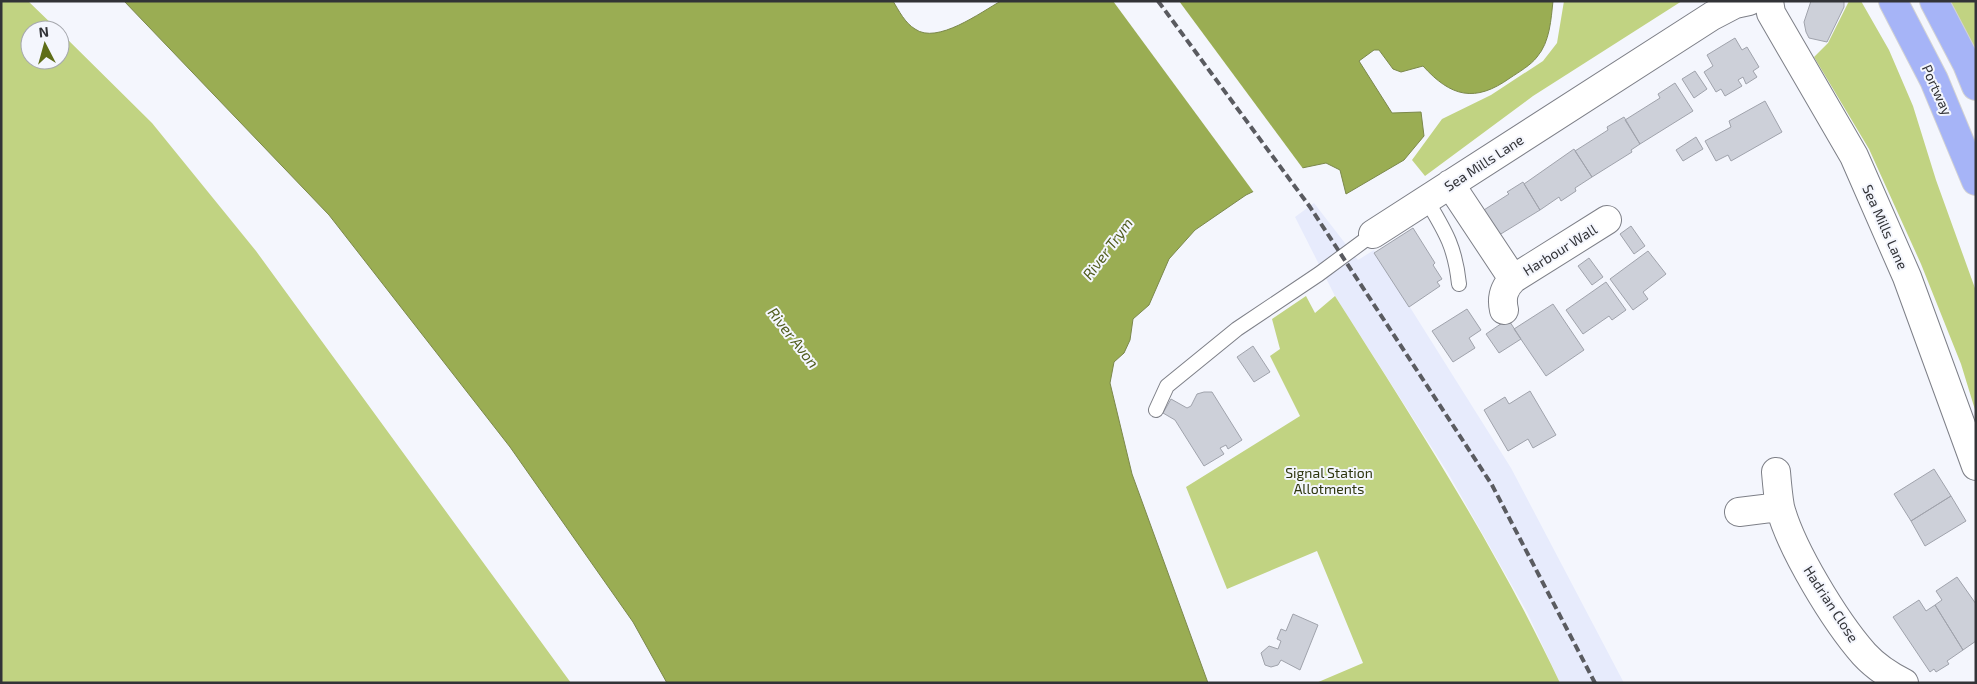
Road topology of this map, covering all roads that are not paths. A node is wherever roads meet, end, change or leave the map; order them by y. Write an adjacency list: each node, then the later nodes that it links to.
1 (1749, 1): 7 (street, Sea Mills Lane)
2 (1769, 1): 15 (street, Sea Mills Lane)
3 (1893, 1): 6 (highway, Portway)
4 (1934, 1): 5 (highway)
5 (1976, 86)
6 (1976, 181)
7 (1450, 184): 8 (street, Sea Mills Lane); 11 (street, Harbour Wall)
8 (1426, 200): 10 (street, Sea Mills Lane); 12 (lane)
9 (1607, 220): 11 (street, Harbour Wall)
10 (1373, 234): 14 (lane)
11 (1513, 279): 13 (street, Harbour Wall)
12 (1459, 284)
13 (1504, 310)
14 (1156, 410)
15 (1976, 466)
16 (1776, 472): 17 (street, Hadrian Close)
17 (1780, 507): 18 (street); 19 (street, Hadrian Close)
18 (1739, 512)
19 (1904, 683)

